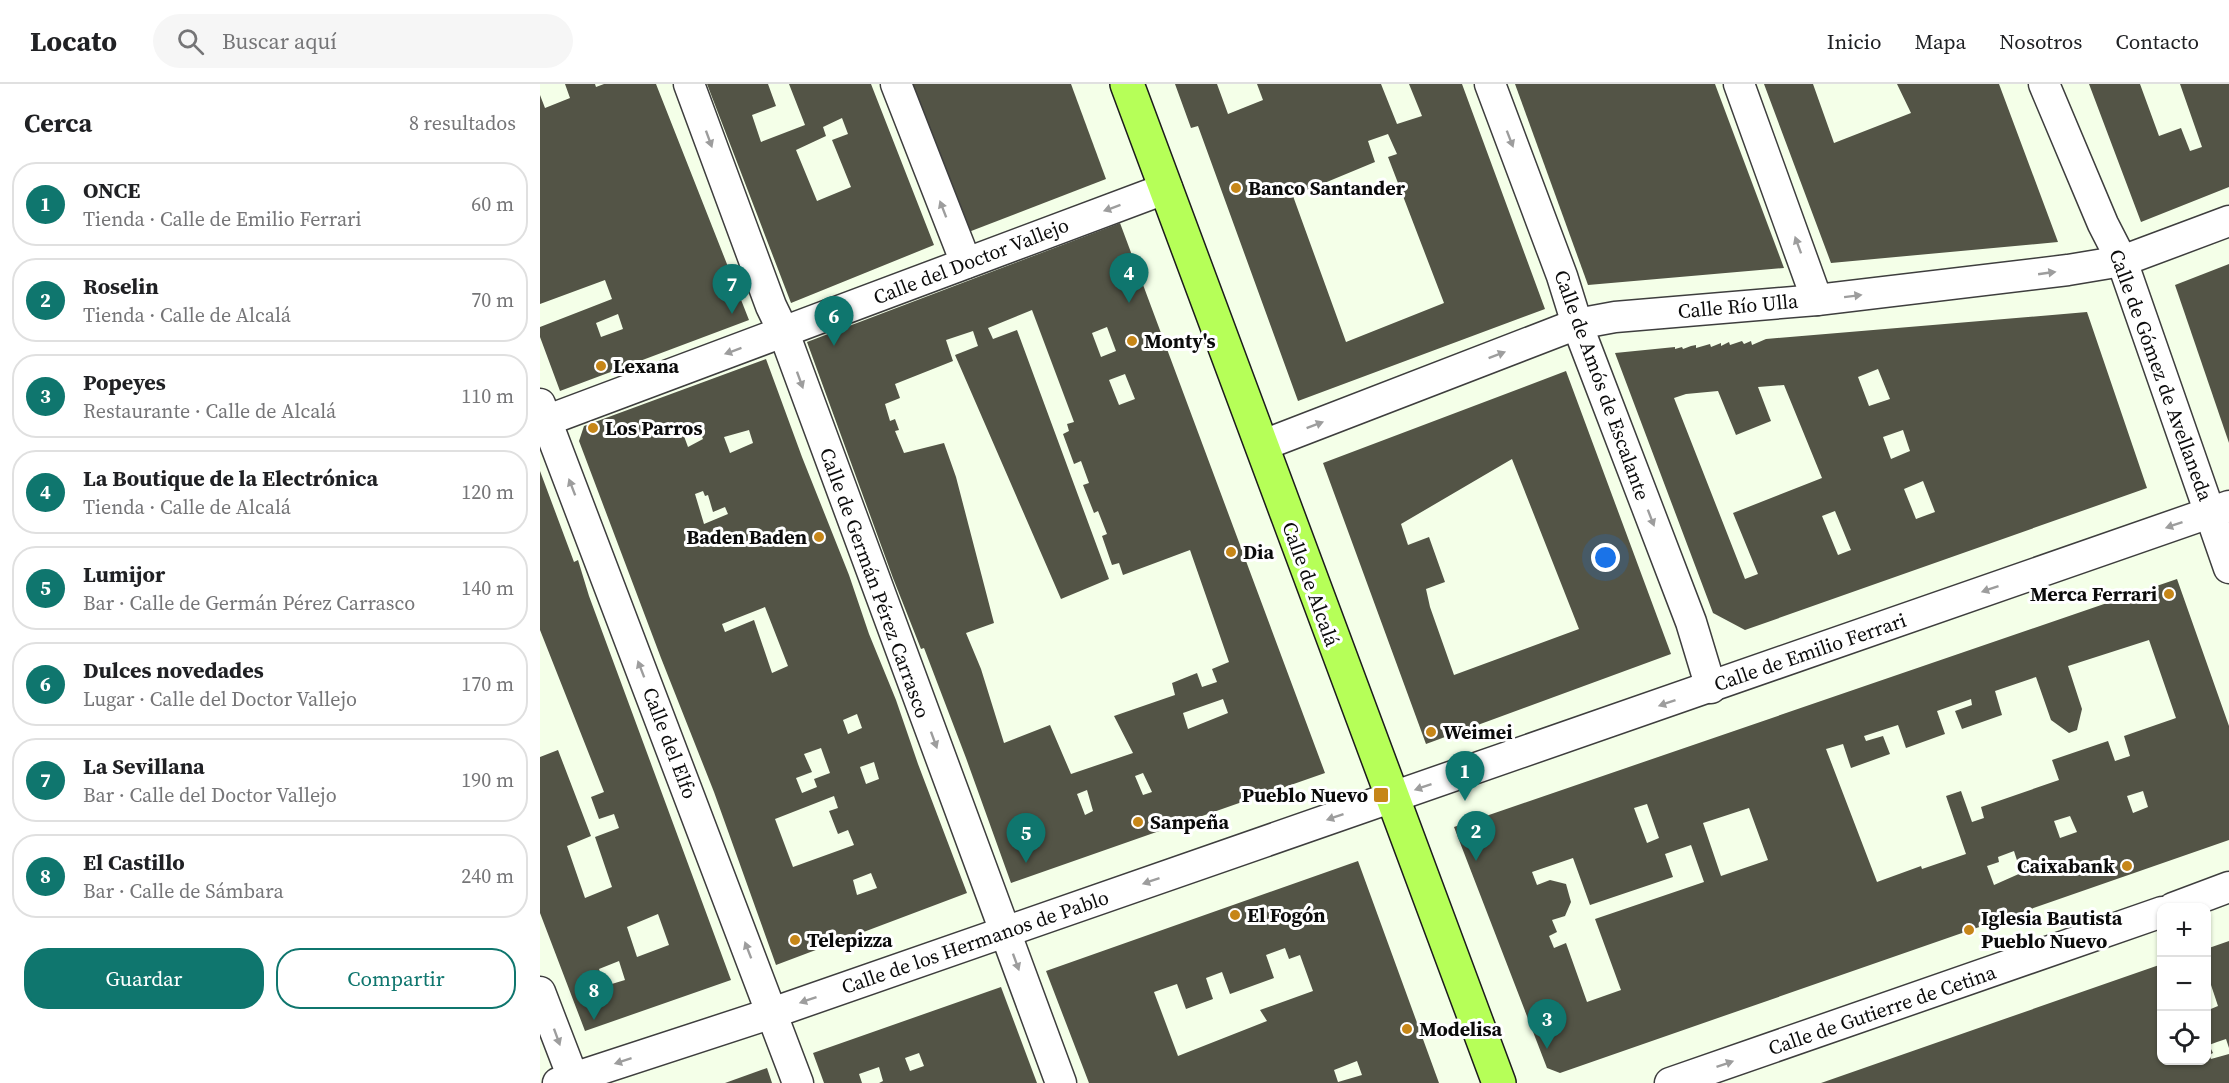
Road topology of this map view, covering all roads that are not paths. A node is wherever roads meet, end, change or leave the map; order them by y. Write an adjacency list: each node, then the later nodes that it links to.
1 (689, 84): 13 (street, Calle de Germán Pérez Carrasco, one-way to 13)
2 (896, 84): 10 (street, one-way to 2)
3 (1127, 84): 7 (main road, Calle de Alcalá)
4 (1490, 84): 12 (street, Calle de Amós de Escalante, one-way to 12)
5 (1739, 84): 11 (street, one-way to 5)
6 (2044, 84): 9 (street, Calle de Gómez de Avellaneda)
7 (1167, 188): 10 (street, Calle del Doctor Vallejo, one-way to 10); 15 (main road, Calle de Alcalá)
8 (2229, 221): 9 (street, Calle Río Ulla)
9 (2122, 261): 11 (street, Calle Río Ulla, one-way to 9); 16 (street, Calle de Gómez de Avellaneda)
10 (966, 263): 13 (street, Calle del Doctor Vallejo)
11 (1818, 300): 12 (street, Calle Río Ulla)
12 (1577, 324): 15 (street, Calle Río Ulla, one-way to 12); 18 (street, Calle de Amós de Escalante, one-way to 18)
13 (784, 333): 14 (street, Calle del Doctor Vallejo, one-way to 14); 23 (street, Calle de Germán Pérez Carrasco, one-way to 23)
14 (542, 416): 25 (street, Calle del Elfo, one-way to 14)
15 (1261, 446): 19 (main road, Calle de Alcalá)
16 (2220, 509): 17 (street, Calle de Gómez de Avellaneda); 18 (street, Calle de Emilio Ferrari, one-way to 18)
17 (2229, 568)
18 (1711, 687): 19 (street, Calle de Emilio Ferrari, one-way to 19)
19 (1391, 798): 23 (street, Calle de los Hermanos de Pablo, one-way to 23); 29 (main road, Calle de Alcalá)
20 (2229, 887): 21 (street)
21 (2186, 903)
22 (2157, 914): 30 (street, Calle de Gutierre de Cetina, one-way to 22)
23 (1005, 932): 25 (street, Calle de los Hermanos de Pablo, one-way to 25); 28 (street, Calle de Germán Pérez Carrasco, one-way to 28)
24 (540, 992): 26 (street, one-way to 26)
25 (772, 1013): 26 (street, Calle de los Hermanos de Pablo, one-way to 26); 27 (street, Calle del Elfo)
26 (568, 1081)
27 (798, 1083)
28 (1061, 1083)
29 (1499, 1083)
30 (1670, 1083)

